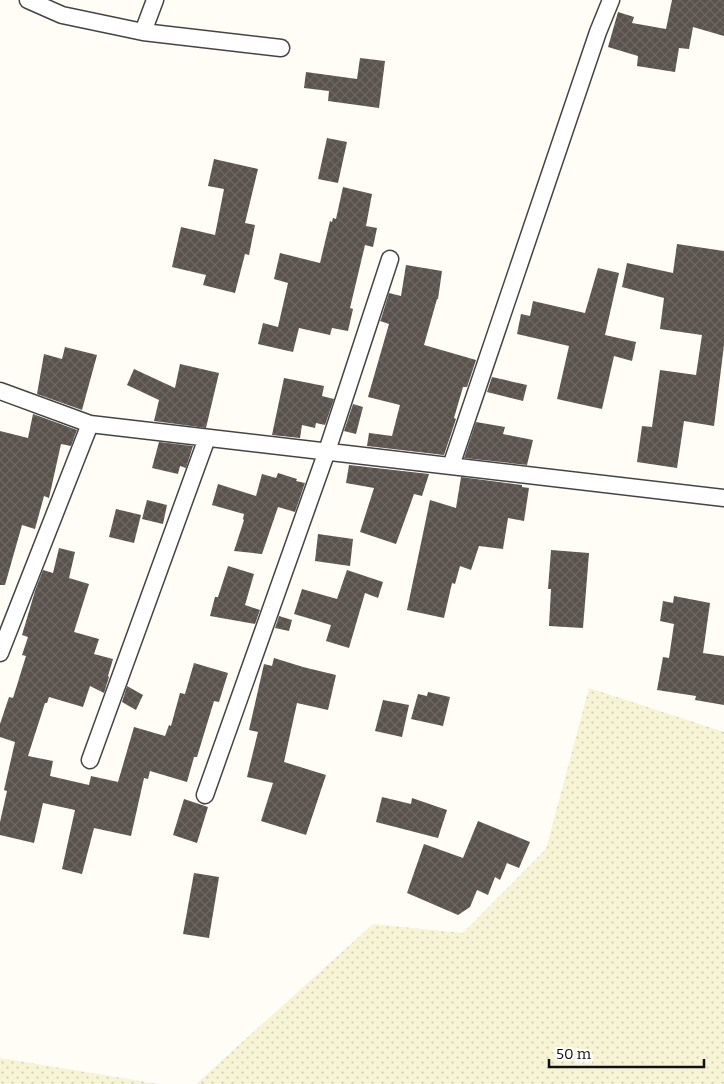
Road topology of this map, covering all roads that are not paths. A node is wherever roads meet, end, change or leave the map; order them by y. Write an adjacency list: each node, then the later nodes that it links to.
1 (28, 0): 4 (street)
2 (155, 0): 4 (street)
3 (611, 0): 11 (street)
4 (143, 32): 5 (street)
5 (281, 48)
6 (390, 258): 10 (street)
7 (0, 391): 8 (street)
8 (90, 424): 9 (street); 13 (street)
9 (207, 438): 10 (street); 14 (street)
10 (327, 451): 11 (street); 15 (street)
11 (452, 466): 12 (street)
12 (724, 498)
13 (0, 653)
14 (90, 760)
15 (205, 795)

